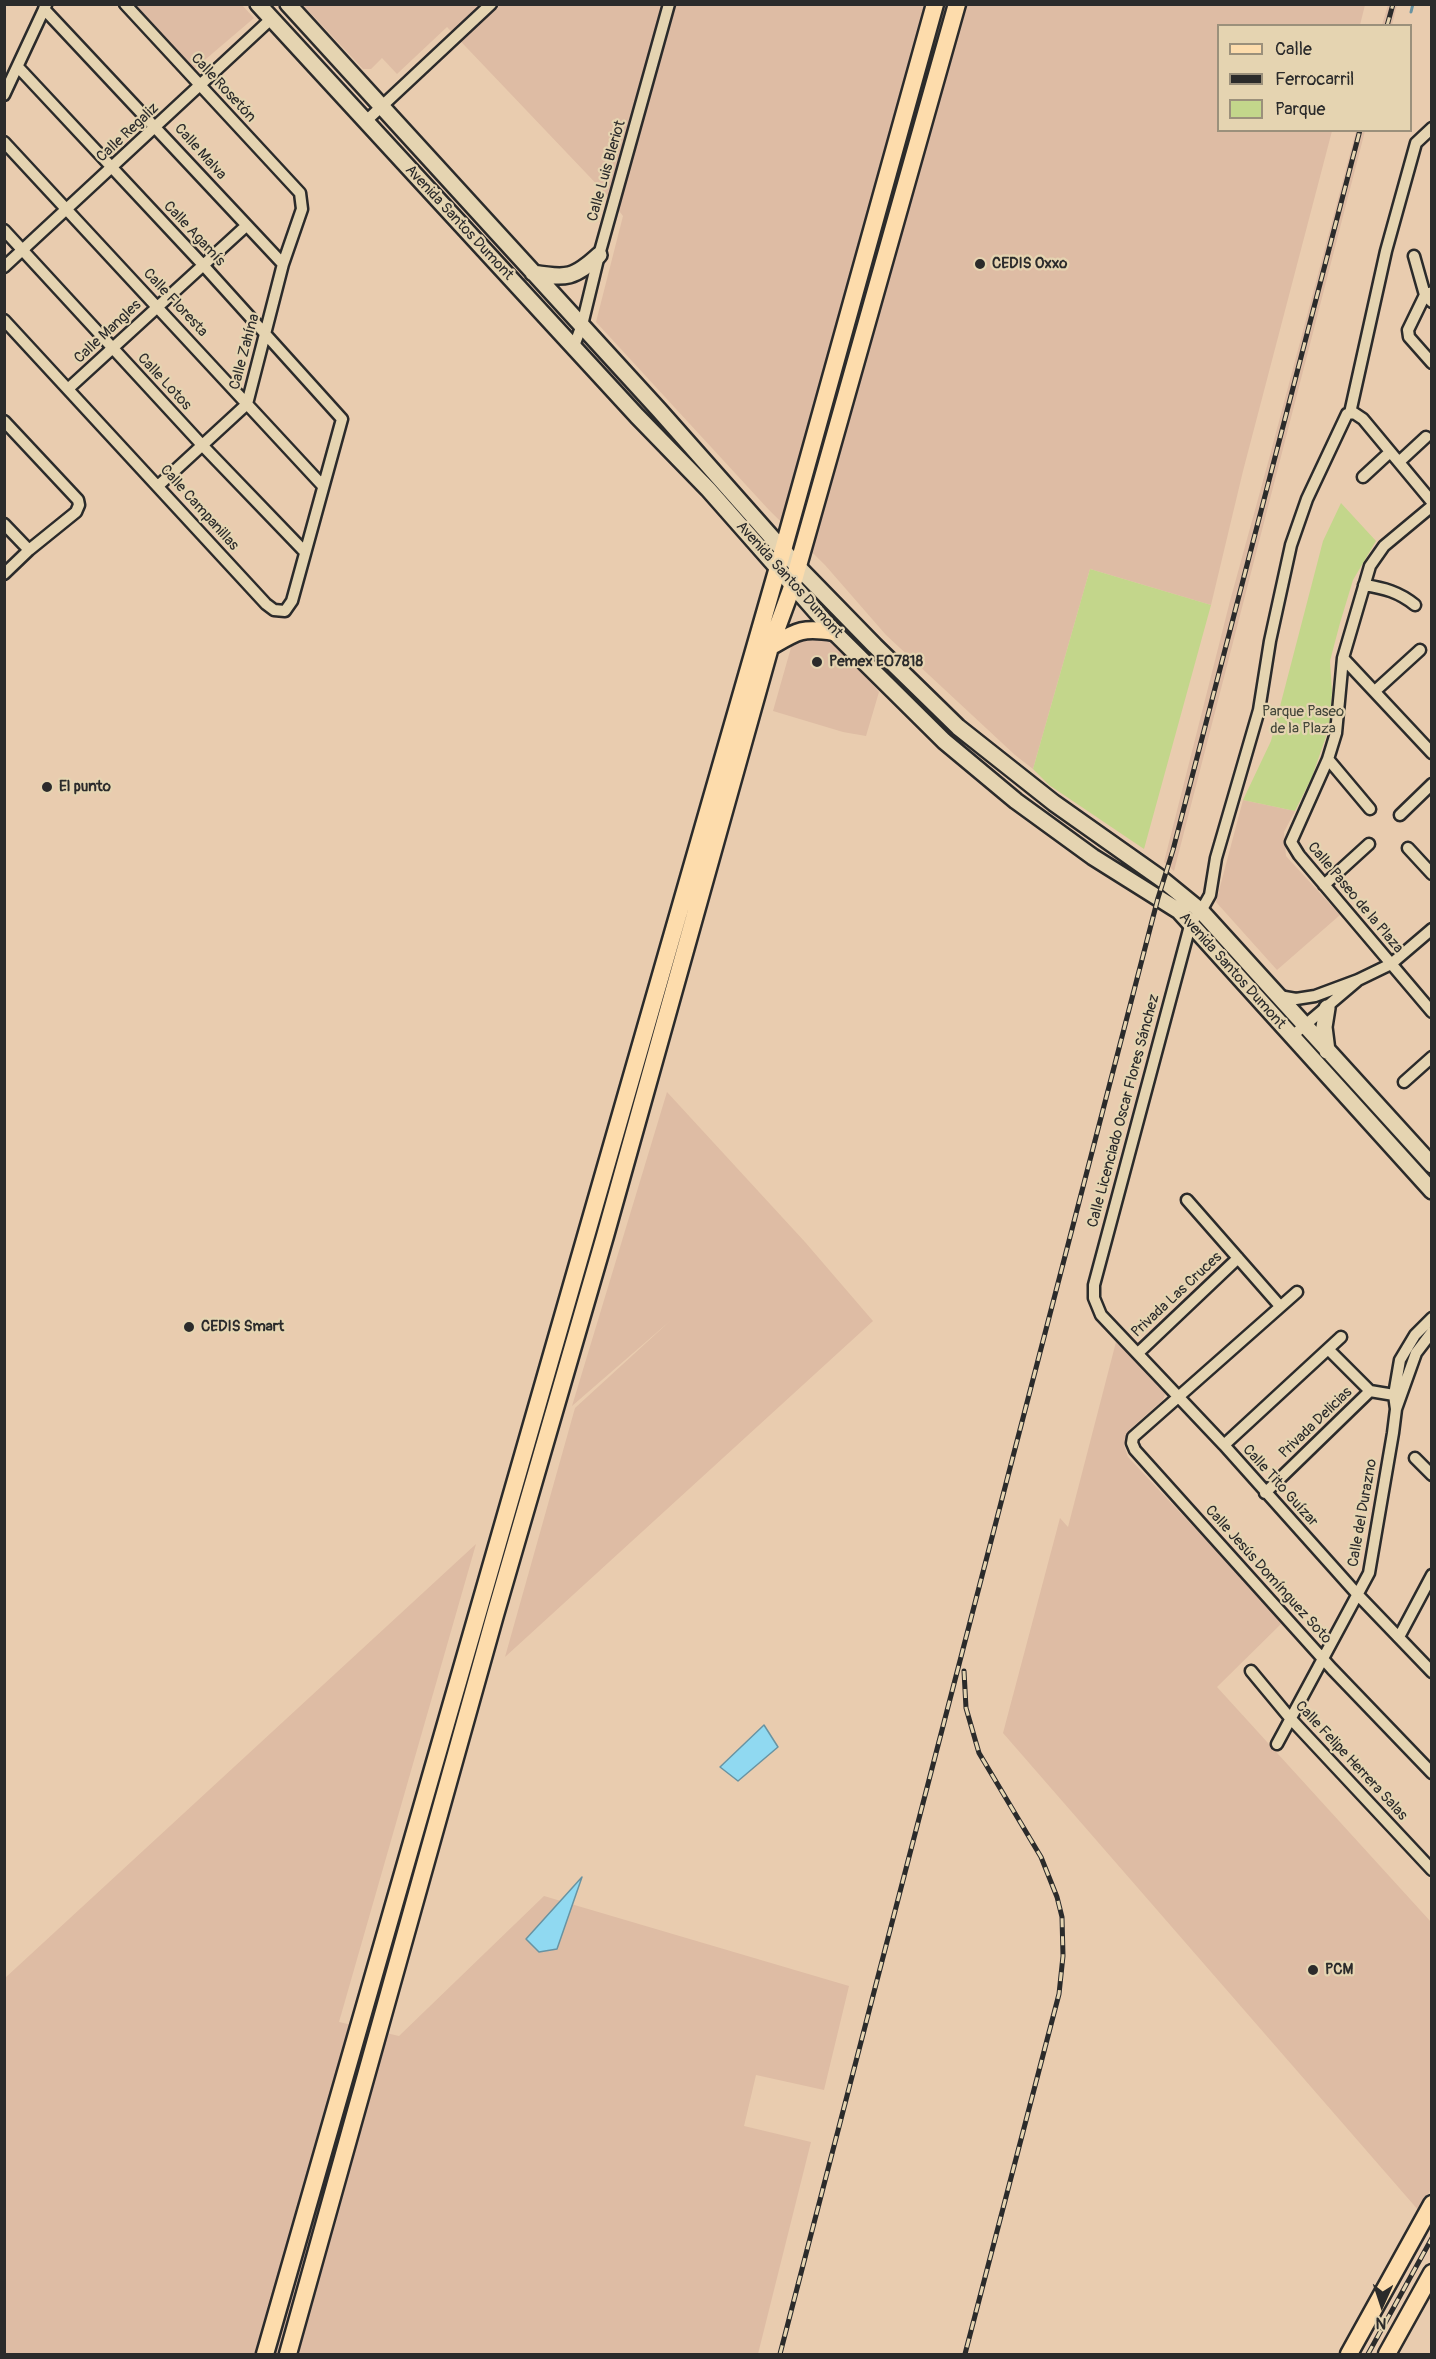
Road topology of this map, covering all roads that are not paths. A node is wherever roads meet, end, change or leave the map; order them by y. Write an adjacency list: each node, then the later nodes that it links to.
1 (125, 4): 11 (street, Calle Rosetón)
2 (258, 4): 9 (main road, Avenida Santos Dumont)
3 (288, 4): 13 (main road, Avenida Santos Dumont)
4 (491, 4): 13 (street)
5 (669, 4): 24 (street, Calle Luis Bleriot)
6 (935, 4): 55 (main road)
7 (957, 4): 58 (main road)
8 (45, 7): 10 (street); 15 (street, Calle Malva)
9 (272, 20): 11 (street, Calle Regaliz); 14 (main road, Avenida Santos Dumont)
10 (18, 67): 12 (street); 18 (street, Calle Agamís)
11 (200, 85): 15 (street, Calle Regaliz); 19 (street, Calle Rosetón)
12 (4, 95)
13 (381, 106): 14 (street); 29 (main road, Avenida Santos Dumont)
14 (366, 121): 35 (main road, Avenida Santos Dumont)
15 (157, 126): 18 (street, Calle Regaliz); 21 (street, Calle Malva)
16 (1431, 128): 40 (street, Calle Licenciado Oscar Flores Sánchez)
17 (4, 142): 20 (street, Calle Floresta)
18 (112, 168): 20 (street, Calle Regaliz); 27 (street, Calle Agamís)
19 (300, 193): 26 (street, Calle Zahína)
20 (68, 209): 23 (street, Calle Regaliz); 31 (street, Calle Floresta)
21 (246, 226): 26 (street, Calle Malva); 27 (street, Calle Mangles)
22 (4, 230): 23 (street, Calle Lotos)
23 (23, 250): 28 (street, Calle Regaliz); 36 (street, Calle Lotos)
24 (599, 255): 29 (main road); 33 (street, Calle Luis Bleriot)
25 (1414, 256): 30 (street)
26 (284, 264): 34 (street, Calle Zahína)
27 (204, 266): 31 (street, Calle Mangles); 34 (street, Calle Agamís)
28 (4, 267)
29 (533, 273): 33 (main road, Avenida Santos Dumont)
30 (1429, 297): 37 (street)
31 (158, 307): 36 (street, Calle Mangles); 39 (street, Calle Floresta)
32 (4, 320): 38 (street, Calle Campanillas)
33 (582, 325): 35 (street, Calle Luis Bleriot); 48 (main road, Avenida Santos Dumont)
34 (266, 333): 39 (street, Calle Zahína); 42 (street, Calle Agamís)
35 (574, 346): 51 (main road, Avenida Santos Dumont)
36 (113, 349): 38 (street, Calle Mangles); 44 (street, Calle Lotos)
37 (1431, 363)
38 (69, 388): 50 (street, Calle Campanillas)
39 (247, 404): 44 (street, Calle Zahína); 49 (street, Calle Floresta)
40 (1346, 416): 45 (street); 77 (street, Calle Licenciado Oscar Flores Sánchez)
41 (4, 421): 54 (street)
42 (342, 424): 49 (street, Calle Campanillas)
43 (1426, 437): 46 (street)
44 (202, 445): 50 (street, Calle Zahína); 56 (street, Calle Lotos)
45 (1390, 452): 46 (street); 47 (street)
46 (1400, 462): 52 (street)
47 (1363, 477)
48 (721, 479): 51 (main road); 55 (main road, Avenida Santos Dumont)
49 (322, 485): 56 (street, Calle Campanillas)
50 (158, 486): 56 (street, Calle Campanillas)
51 (708, 489): 57 (main road, Avenida Santos Dumont)
52 (1431, 504): 60 (street, Calle Paseo de la Plaza)
53 (4, 524): 54 (street)
54 (29, 550): 59 (street)
55 (783, 550): 57 (main road); 58 (main road, Avenida Santos Dumont)
56 (304, 551)
57 (778, 567): 61 (main road, Avenida Santos Dumont); 110 (main road)
58 (798, 567): 61 (main road); 77 (main road, Avenida Santos Dumont)
59 (4, 574)
60 (1364, 585): 62 (street); 66 (street, Calle Paseo de la Plaza)
61 (792, 587): 63 (main road, Avenida Santos Dumont); 64 (main road)
62 (1415, 605)
63 (834, 632): 64 (main road); 77 (main road, Avenida Santos Dumont)
64 (770, 647): 111 (main road)
65 (1420, 650): 67 (street)
66 (1343, 658): 67 (street); 69 (street, Calle Paseo de la Plaza)
67 (1375, 691): 68 (street)
68 (1431, 753)
69 (1328, 759): 71 (street); 76 (street, Calle Paseo de la Plaza)
70 (1431, 784): 72 (street)
71 (1370, 809)
72 (1400, 815)
73 (1368, 843): 76 (street)
74 (1408, 848): 75 (street)
75 (1431, 874)
76 (1324, 885): 79 (street, Calle Paseo de la Plaza)
77 (1190, 915): 81 (main road, Avenida Santos Dumont); 85 (main road, Avenida Santos Dumont); 96 (street, Calle Licenciado Oscar Flores Sánchez)
78 (1431, 929): 79 (street)
79 (1391, 964): 80 (street); 83 (street, Calle Paseo de la Plaza)
80 (1358, 980): 81 (street); 82 (street)
81 (1279, 996): 84 (main road, Avenida Santos Dumont)
82 (1327, 1008): 84 (street); 86 (main road)
83 (1431, 1012)
84 (1305, 1026): 85 (street); 86 (main road, Avenida Santos Dumont)
85 (1291, 1037): 90 (main road, Avenida Santos Dumont)
86 (1327, 1051): 89 (main road, Avenida Santos Dumont)
87 (1431, 1057): 88 (street)
88 (1404, 1082)
89 (1431, 1165)
90 (1431, 1191)
91 (1187, 1200): 92 (street, Privada Las Cruces)
92 (1238, 1258): 94 (street, Privada Las Cruces); 100 (street, Privada Las Cruces)
93 (1297, 1292): 94 (street)
94 (1280, 1306): 103 (street)
95 (1431, 1318): 102 (street, Calle del Durazno)
96 (1106, 1321): 100 (street, Calle Tito Guízar)
97 (1431, 1332): 102 (street, Calle del Durazno)
98 (1341, 1337): 99 (street)
99 (1328, 1349): 101 (street, Privada Delicias); 104 (street)
100 (1138, 1353): 103 (street, Calle Tito Guízar)
101 (1371, 1390): 102 (street); 107 (street, Privada Delicias)
102 (1398, 1396): 109 (street, Calle del Durazno)
103 (1178, 1397): 104 (street, Calle Tito Guízar); 113 (street, Calle Jesús Domínguez Soto)
104 (1224, 1445): 107 (street, Calle Tito Guízar)
105 (1415, 1458): 106 (street)
106 (1431, 1475)
107 (1265, 1493): 109 (street, Calle Tito Guízar)
108 (1431, 1575): 112 (street)
109 (1358, 1595): 112 (street, Calle Tito Guízar); 113 (street, Calle del Durazno)
110 (477, 1611): 111 (main road); 121 (main road)
111 (495, 1615): 123 (main road)
112 (1399, 1637): 115 (street, Calle Tito Guízar)
113 (1323, 1659): 116 (street, Calle del Durazno); 118 (street, Calle Jesús Domínguez Soto)
114 (1251, 1671): 116 (street, Calle Felipe Herrera Salas)
115 (1431, 1672)
116 (1290, 1718): 117 (street, Calle del Durazno); 119 (street, Calle Felipe Herrera Salas)
117 (1277, 1744)
118 (1431, 1773)
119 (1431, 1870)
120 (1431, 2205): 126 (main road)
121 (292, 2262): 123 (main road); 124 (main road)
122 (1431, 2273): 127 (main road)
123 (303, 2299): 125 (main road)
124 (266, 2353)
125 (288, 2355)
126 (1349, 2355)
127 (1387, 2355)

